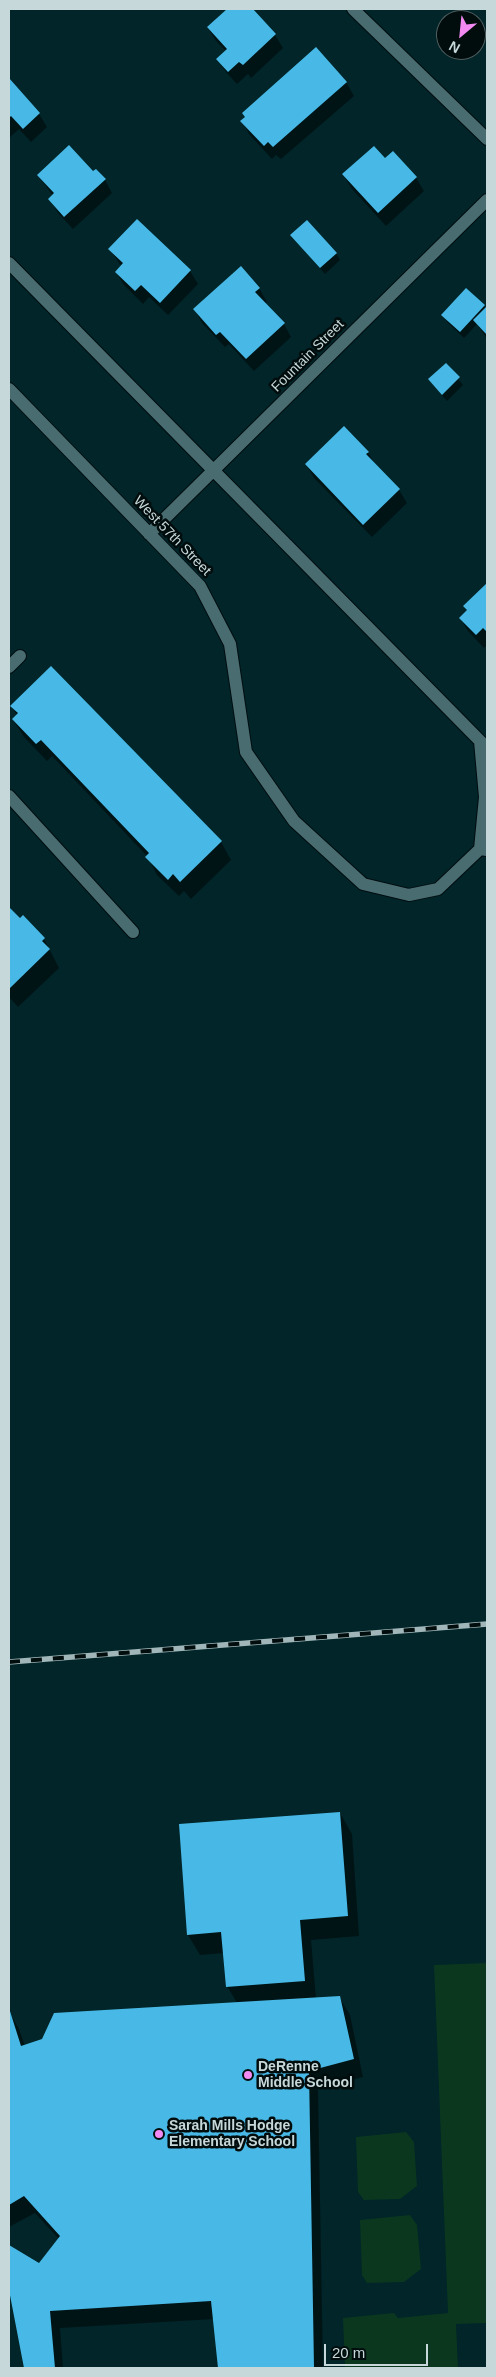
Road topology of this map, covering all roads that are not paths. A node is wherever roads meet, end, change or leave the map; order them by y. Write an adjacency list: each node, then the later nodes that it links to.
1 (353, 9): 2 (street)
2 (487, 139)
3 (487, 200): 6 (street, Fountain Street)
4 (9, 263): 6 (street)
5 (9, 389): 7 (street, West 57th Street)
6 (213, 471): 7 (street, Fountain Street); 10 (street)
7 (149, 534): 12 (street, West 57th Street)
8 (20, 656): 9 (street)
9 (9, 667)
10 (484, 744): 12 (street)
11 (9, 796): 13 (street)
12 (484, 850)
13 (133, 932)

